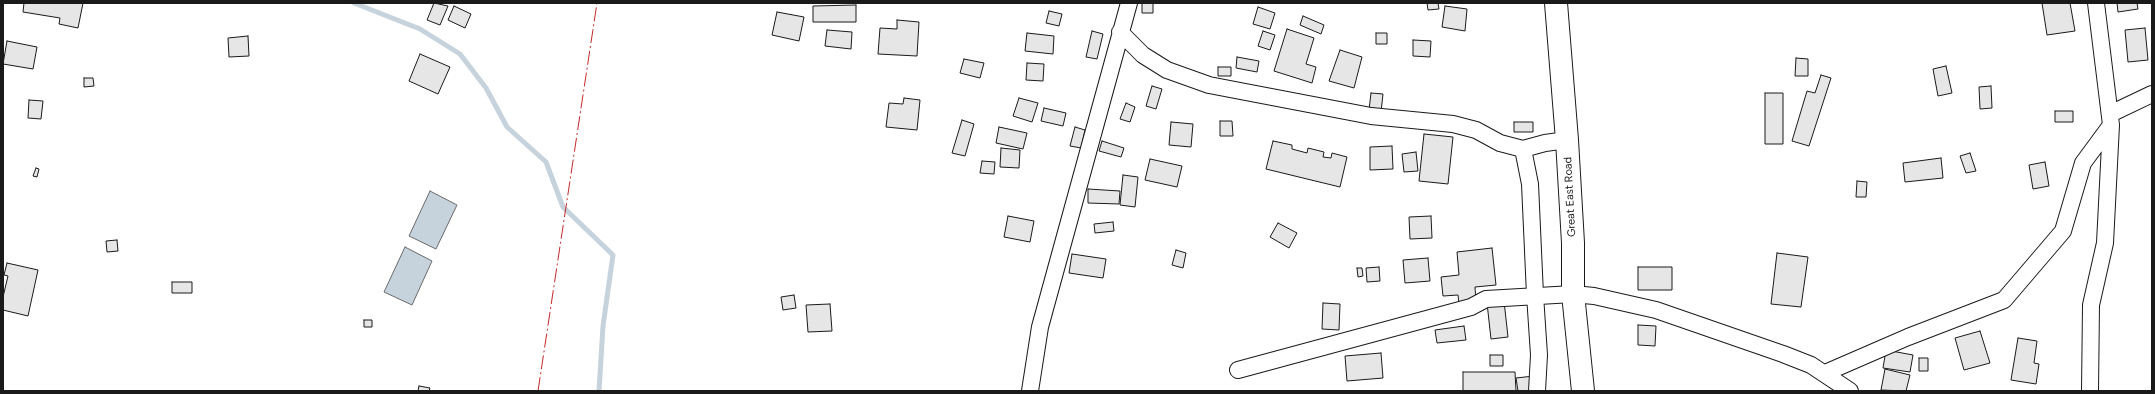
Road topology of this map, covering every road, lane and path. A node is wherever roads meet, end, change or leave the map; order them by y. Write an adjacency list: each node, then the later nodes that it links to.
1 (1129, 3): 4 (street)
2 (1556, 3): 7 (highway, Great East Road)
3 (2096, 3): 6 (street)
4 (1120, 32): 8 (street); 13 (street)
5 (2152, 94): 6 (street)
6 (2110, 120): 12 (street); 17 (street)
7 (1567, 140): 8 (street); 9 (highway, Great East Road)
8 (1523, 149): 10 (street)
9 (1573, 294): 10 (street); 12 (street); 15 (highway, Great East Road)
10 (1535, 295): 11 (street); 14 (street)
11 (1238, 370)
12 (1824, 373): 16 (street)
13 (1030, 391)
14 (1537, 391)
15 (1583, 391)
16 (1850, 391)
17 (2090, 391)

